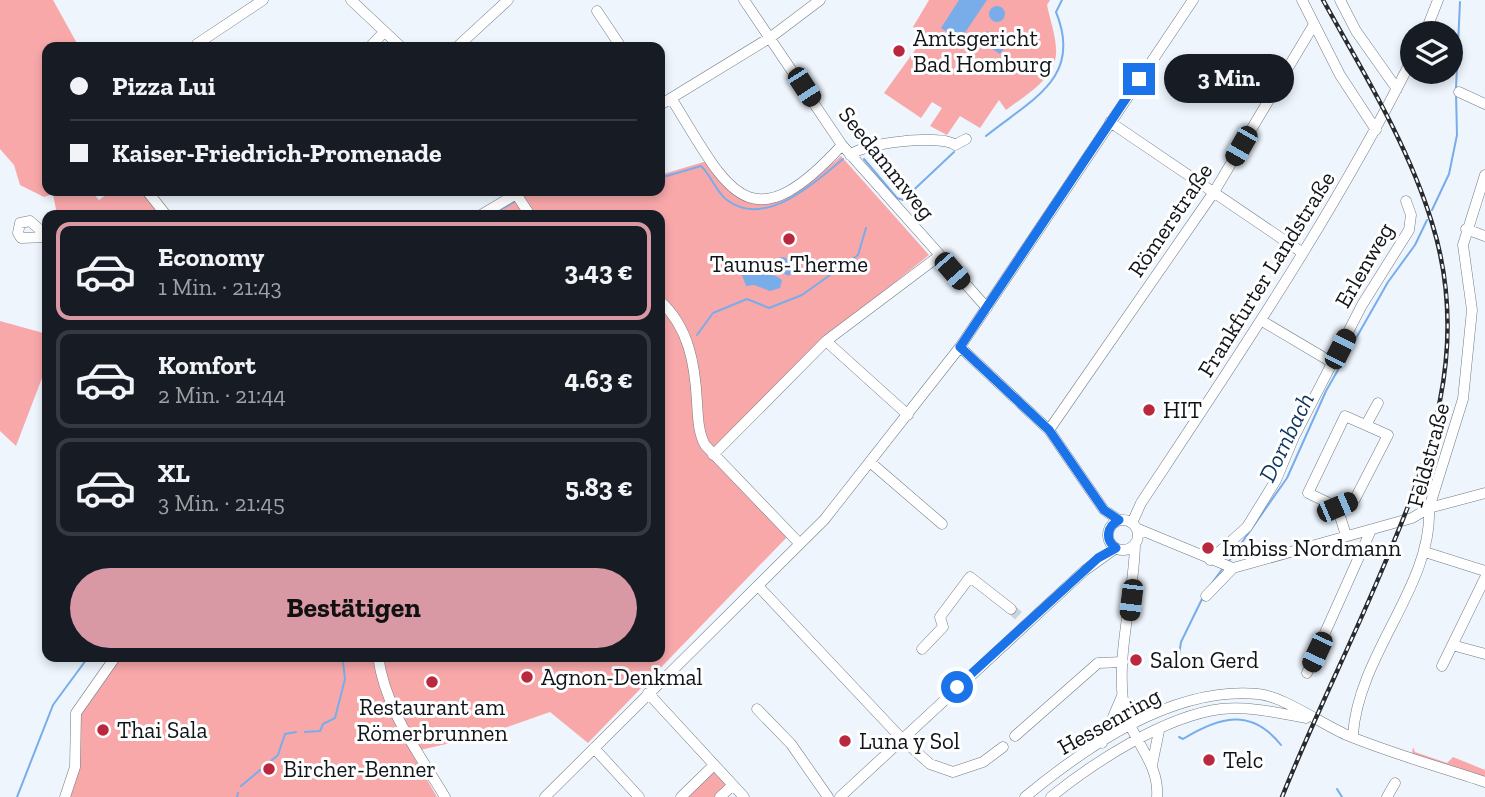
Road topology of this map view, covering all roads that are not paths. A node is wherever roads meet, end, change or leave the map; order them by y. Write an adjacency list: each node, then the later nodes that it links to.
1 (351, 0): 13 (street)
2 (509, 0): 18 (street)
3 (744, 0): 14 (street, Seedammweg)
4 (820, 0): 14 (street)
5 (1193, 0): 26 (street)
6 (1302, 0): 12 (street)
7 (1339, 0): 21 (street)
8 (1437, 0): 11 (street)
9 (256, 2): 15 (street)
10 (597, 11): 19 (street)
11 (1429, 21)
12 (1313, 26): 27 (street); 32 (street, Römerstraße)
13 (384, 32): 16 (street); 17 (street)
14 (771, 37): 23 (street); 29 (street, Seedammweg)
15 (200, 42)
16 (375, 42)
17 (395, 42)
18 (463, 42)
19 (618, 42)
20 (1400, 84): 21 (street, Frankfurter Landstraße)
21 (1397, 89): 27 (street, Frankfurter Landstraße)
22 (1459, 92): 25 (street)
23 (671, 98): 24 (street); 29 (street)
24 (665, 102)
25 (1485, 104)
26 (1110, 122): 32 (street); 43 (street)
27 (1376, 130): 40 (street, Frankfurter Landstraße)
28 (966, 138): 30 (street)
29 (842, 145): 30 (street, Seedammweg)
30 (850, 155): 41 (street, Seedammweg)
31 (1485, 175): 38 (street, Feldstraße)
32 (1214, 192): 40 (street); 51 (street, Römerstraße)
33 (151, 196): 36 (street)
34 (511, 196): 37 (street)
35 (1406, 201): 47 (street, Erlenweg)
36 (162, 210)
37 (489, 210)
38 (1466, 229): 39 (street); 56 (street, Feldstraße)
39 (1485, 236)
40 (1303, 253): 44 (street, Frankfurter Landstraße)
41 (939, 256): 43 (street, Seedammweg); 45 (street)
42 (665, 308): 52 (street)
43 (987, 308): 46 (street)
44 (1262, 321): 47 (street); 61 (street, Frankfurter Landstraße)
45 (826, 341): 49 (street); 52 (street)
46 (960, 347): 49 (street); 51 (street)
47 (1333, 363): 66 (street, Erlenweg)
48 (1378, 402): 50 (street)
49 (908, 415): 53 (street)
50 (1366, 425): 55 (street); 55 (street)
51 (1049, 430): 57 (street)
52 (713, 455): 63 (street)
53 (870, 462): 58 (street); 63 (street)
54 (1485, 493): 56 (street)
55 (1337, 507): 62 (street)
56 (1429, 508): 59 (street); 64 (street, Feldstraße)
57 (1104, 510): 60 (street); 61 (street)
58 (942, 524)
59 (1371, 530): 62 (street); 80 (street)
60 (1108, 533): 61 (street); 61 (street); 65 (street)
61 (1128, 534): 65 (street); 66 (street); 78 (street)
62 (1346, 536): 67 (street)
63 (800, 544): 70 (street)
64 (1425, 552): 68 (street); 89 (street, Feldstraße)
65 (1098, 558): 91 (street)
66 (1214, 561): 67 (street)
67 (1231, 568): 71 (street)
68 (1485, 571)
69 (1485, 578): 73 (street)
70 (759, 587): 81 (street); 91 (street)
71 (1206, 596)
72 (1011, 609): 74 (street)
73 (1452, 645): 75 (street); 79 (street)
74 (922, 649)
75 (1485, 654)
76 (112, 662): 102 (street)
77 (379, 662): 103 (street)
78 (1123, 662): 82 (street); 90 (street)
79 (1442, 666)
80 (1307, 673)
81 (648, 693): 95 (street); 97 (street)
82 (1123, 698): 84 (street); 86 (street); 94 (street)
83 (757, 709): 109 (street)
84 (1164, 711): 85 (street, Hessenring); 86 (street, Hessenring)
85 (1310, 719): 87 (street); 88 (street, Hessenring)
86 (1130, 727): 92 (street); 94 (street, Hessenring)
87 (1334, 729): 89 (street); 93 (street)
88 (1160, 730): 92 (street, Hessenring); 98 (street, Hessenring)
89 (1353, 734): 93 (street)
90 (1015, 736)
91 (902, 739): 96 (street); 110 (street)
92 (1137, 741): 98 (street); 112 (street, Hessenring)
93 (1369, 742): 99 (street)
94 (1101, 743): 111 (street, Hessenring)
95 (594, 747): 104 (street); 105 (street)
96 (1003, 747)
97 (714, 765): 101 (street); 106 (street)
98 (1152, 765): 113 (street)
99 (1485, 782)
100 (1395, 783): 114 (street)
101 (733, 785): 107 (street); 108 (street)
102 (65, 797)
103 (445, 797)
104 (545, 797)
105 (639, 797)
106 (681, 797)
107 (720, 797)
108 (744, 797)
109 (828, 797)
110 (840, 797)
111 (1025, 797)
112 (1051, 797)
113 (1157, 797)
114 (1387, 797)

